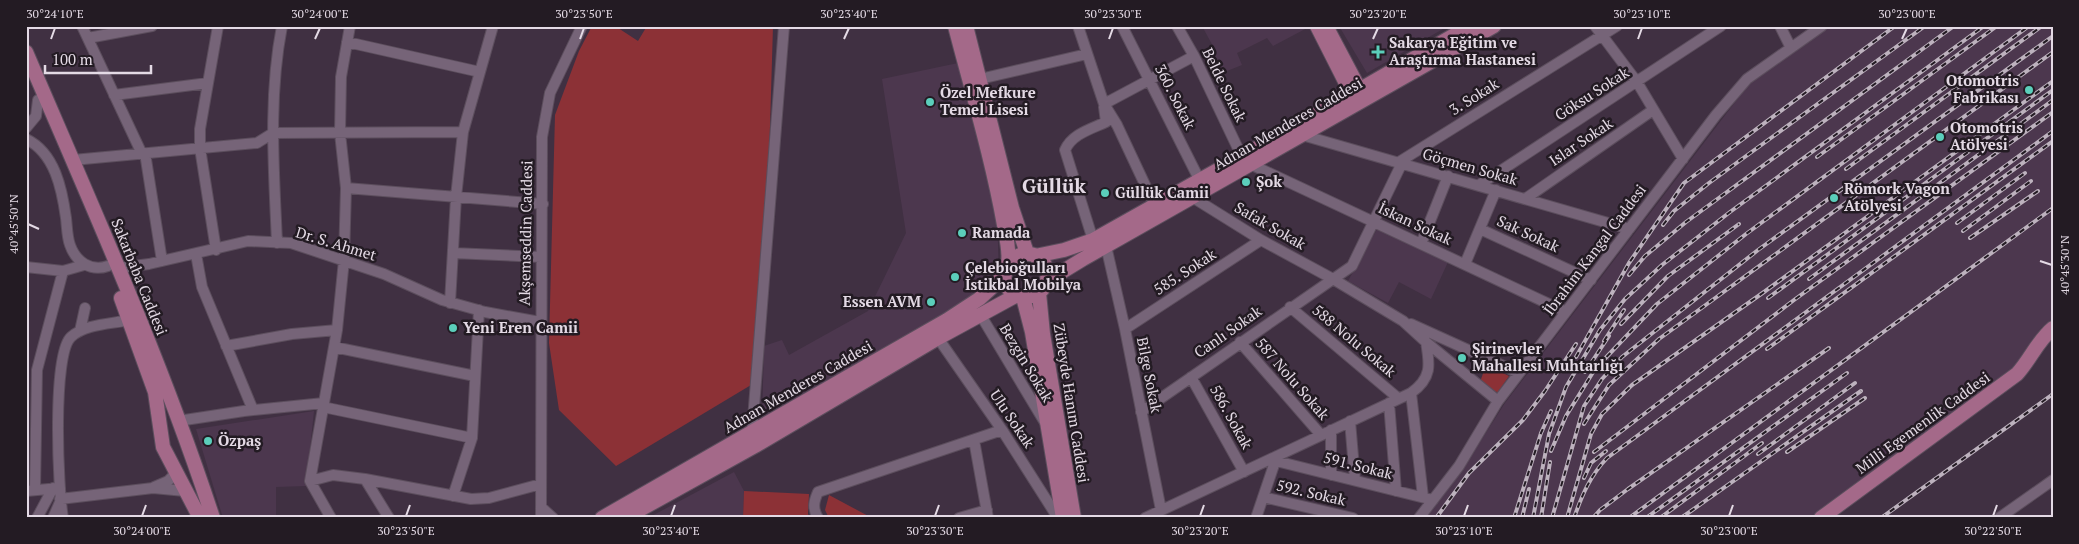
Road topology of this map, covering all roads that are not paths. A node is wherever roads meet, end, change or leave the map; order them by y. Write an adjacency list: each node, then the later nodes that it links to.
1 (82, 26): 24 (street)
2 (152, 26): 24 (street)
3 (218, 26): 38 (street)
4 (282, 26): 47 (street)
5 (350, 26): 25 (street)
6 (493, 26): 31 (street)
7 (582, 26): 65 (street, Akşemseddin Caddesi)
8 (784, 26): 126 (street)
9 (955, 26): 85 (main road)
10 (966, 26): 35 (main road)
11 (1078, 26): 28 (street)
12 (1122, 26): 36 (street, 360. Sokak)
13 (1177, 26): 29 (street, Belde Sokak)
14 (1317, 26): 33 (main road)
15 (1326, 26): 30 (main road)
16 (1470, 26): 34 (main road, Adnan Menderes Caddesi)
17 (1494, 26): 40 (main road, Adnan Menderes Caddesi)
18 (1595, 26): 23 (street)
19 (1617, 26): 23 (street, 3. Sokak)
20 (1721, 26): 37 (street, Göksu Sokak)
21 (1780, 26): 26 (street)
22 (1822, 26): 26 (street, İbrahim Kangal Caddesi)
23 (1601, 36): 37 (street); 56 (street, 3. Sokak)
24 (88, 38): 39 (street)
25 (347, 42): 31 (street); 48 (street)
26 (1791, 48): 53 (street, İbrahim Kangal Caddesi)
27 (26, 52): 54 (main road, Sakarbaba Caddesi)
28 (1087, 54): 35 (street); 42 (street)
29 (1194, 56): 36 (street); 55 (street, Belde Sokak)
30 (1343, 58): 34 (main road, Adnan Menderes Caddesi); 40 (main road)
31 (480, 72): 46 (street)
32 (26, 74): 41 (main road, Sakarbaba Caddesi)
33 (1340, 74): 40 (main road); 43 (main road)
34 (1378, 78): 40 (main road, Adnan Menderes Caddesi)
35 (980, 79): 77 (main road)
36 (1149, 80): 42 (street); 58 (street, 360. Sokak)
37 (1637, 82): 44 (street); 59 (street, Göksu Sokak)
38 (208, 84): 39 (street); 51 (street)
39 (114, 95): 52 (street)
40 (1358, 96): 43 (main road, Adnan Menderes Caddesi); 49 (main road, Adnan Menderes Caddesi)
41 (38, 100): 45 (street); 83 (main road, Sakarbaba Caddesi)
42 (1104, 104): 66 (street); 72 (street, Bilge Sokak)
43 (1330, 106): 55 (main road, Adnan Menderes Caddesi)
44 (1654, 110): 53 (street); 64 (street, Islar Sokak)
45 (26, 128)
46 (463, 132): 48 (street); 62 (street)
47 (273, 133): 48 (street); 51 (street); 71 (street)
48 (340, 133): 60 (street)
49 (1302, 135): 55 (main road, Adnan Menderes Caddesi); 56 (street, Göçmen Sokak)
50 (26, 139): 82 (street)
51 (200, 148): 52 (street); 74 (street)
52 (143, 154): 54 (street); 80 (street)
53 (1684, 158): 69 (street, İbrahim Kangal Caddesi)
54 (73, 160): 83 (main road, Sakarbaba Caddesi)
55 (1246, 160): 58 (main road, Adnan Menderes Caddesi); 63 (main road, Adnan Menderes Caddesi); 67 (street, İskan Sokak)
56 (1400, 162): 57 (street, Göçmen Sokak); 67 (street, Canlı Sokak)
57 (1448, 176): 59 (street, Göçmen Sokak); 73 (street)
58 (1200, 181): 66 (main road, Adnan Menderes Caddesi)
59 (1479, 185): 61 (street, Göçmen Sokak)
60 (346, 188): 62 (street); 79 (street)
61 (1496, 190): 64 (street, Göçmen Sokak); 68 (street)
62 (456, 197): 65 (street); 75 (street)
63 (1192, 197): 70 (street, Safak Sokak); 72 (main road, Adnan Menderes Caddesi)
64 (1525, 199): 69 (street, Göçmen Sokak)
65 (543, 204): 78 (street, Akşemseddin Caddesi)
66 (1155, 206): 72 (main road, Adnan Menderes Caddesi)
67 (1374, 222): 73 (street, İskan Sokak); 87 (street, Canlı Sokak)
68 (1480, 229): 81 (street); 88 (street, Sak Sokak)
69 (1629, 229): 88 (street, İbrahim Kangal Caddesi)
70 (1261, 240): 87 (street, Safak Sokak); 102 (street, 585. Sokak)
71 (277, 243): 74 (street, Dr. S. Ahmet); 79 (street, Dr. S. Ahmet)
72 (1100, 243): 77 (main road, Adnan Menderes Caddesi); 89 (main road, Adnan Menderes Caddesi); 102 (street, Bilge Sokak)
73 (1421, 244): 81 (street, İskan Sokak)
74 (216, 250): 76 (street, Dr. S. Ahmet)
75 (453, 253): 78 (street); 92 (street)
76 (196, 254): 80 (street, Dr. S. Ahmet); 108 (street)
77 (1031, 254): 85 (main road); 89 (main road)
78 (541, 257): 100 (street, Akşemseddin Caddesi)
79 (344, 260): 92 (street, Dr. S. Ahmet); 103 (street)
80 (162, 261): 83 (street, Dr. S. Ahmet)
81 (1465, 264): 96 (street, İskan Sokak)
82 (84, 265): 83 (street, Dr. S. Ahmet); 86 (street, Dr. S. Ahmet)
83 (113, 267): 98 (main road, Sakarbaba Caddesi); 121 (main road, Sakarbaba Caddesi)
84 (26, 268): 86 (street)
85 (1006, 270): 91 (main road); 126 (main road, Adnan Menderes Caddesi)
86 (63, 271): 144 (street)
87 (1333, 279): 93 (street, Canlı Sokak); 99 (street, Safak Sokak)
88 (1591, 280): 96 (street, İbrahim Kangal Caddesi)
89 (1047, 281): 90 (main road)
90 (1039, 293): 91 (main road); 169 (main road, Zübeyde Hanım Caddesi)
91 (1020, 296): 97 (main road, Adnan Menderes Caddesi); 123 (main road, Zübeyde Hanım Caddesi)
92 (450, 303): 95 (street, Dr. S. Ahmet)
93 (1290, 307): 106 (street, Canlı Sokak); 115 (street, 588 Nolu Sokak)
94 (85, 308): 104 (street)
95 (479, 310): 100 (street, Dr. S. Ahmet); 112 (street)
96 (1566, 312): 111 (street, İbrahim Kangal Caddesi)
97 (980, 314): 105 (main road, Adnan Menderes Caddesi); 123 (street, Bezgin Sokak)
98 (129, 320): 104 (street); 131 (main road, Sakarbaba Caddesi)
99 (1403, 321): 107 (street); 111 (street)
100 (540, 322): 141 (street, Akşemseddin Caddesi)
101 (2053, 328): 110 (main road, Milli Egemenlik Caddesi)
102 (1125, 329): 120 (street, Bilge Sokak)
103 (337, 330): 108 (street); 109 (street)
104 (80, 331): 142 (street)
105 (938, 338): 124 (street, Ulu Sokak); 164 (main road, Adnan Menderes Caddesi)
106 (1240, 342): 113 (street, Canlı Sokak); 127 (street, 587 Nolu Sokak)
107 (1426, 342): 114 (street); 116 (street)
108 (226, 346): 119 (street)
109 (334, 346): 112 (street); 118 (street)
110 (2037, 348): 174 (main road, Milli Egemenlik Caddesi); 175 (main road, Milli Egemenlik Caddesi)
111 (1519, 373): 116 (street, İbrahim Kangal Caddesi)
112 (475, 376): 128 (street)
113 (1191, 377): 120 (street, Canlı Sokak); 135 (street, 586. Sokak)
114 (1411, 393): 115 (street); 149 (street)
115 (1398, 398): 117 (street)
116 (1498, 401): 149 (street, İbrahim Kangal Caddesi)
117 (1389, 403): 122 (street); 145 (street)
118 (324, 405): 119 (street); 128 (street); 140 (street)
119 (253, 410): 121 (street)
120 (1141, 412): 151 (street, Bilge Sokak)
121 (178, 421): 129 (main road, Sakarbaba Caddesi)
122 (1350, 421): 125 (street); 138 (street)
123 (1047, 426): 168 (main road, Zübeyde Hanım Caddesi)
124 (1002, 430): 130 (street); 167 (street, Ulu Sokak)
125 (1331, 430): 127 (street); 136 (street)
126 (752, 432): 163 (main road, Adnan Menderes Caddesi)
127 (1320, 435): 132 (street)
128 (472, 438): 147 (street)
129 (186, 439): 131 (main road); 133 (main road, Sakarbaba Caddesi)
130 (974, 440): 153 (street); 165 (street)
131 (163, 447): 134 (main road, Sakarbaba Caddesi)
132 (1277, 458): 135 (street); 136 (street, 591. Sokak); 148 (street)
133 (195, 461): 134 (main road); 159 (main road, Sakarbaba Caddesi)
134 (175, 471): 143 (street); 146 (main road, Sakarbaba Caddesi)
135 (1244, 472): 151 (street)
136 (1331, 475): 138 (street, 591. Sokak)
137 (365, 479): 140 (street); 147 (street); 161 (street)
138 (1355, 480): 145 (street, 591. Sokak)
139 (2053, 480): 176 (street)
140 (310, 481): 160 (street)
141 (541, 484): 147 (street); 152 (street, Akşemseddin Caddesi)
142 (56, 488): 144 (street); 150 (street); 155 (street)
143 (153, 488): 146 (street); 150 (street)
144 (31, 490)
145 (1396, 490): 149 (street, 591. Sokak)
146 (186, 492): 158 (main road, Sakarbaba Caddesi)
147 (453, 496)
148 (1263, 497): 154 (street, 592. Sokak); 171 (street)
149 (1428, 499): 173 (street, İbrahim Kangal Caddesi)
150 (60, 500): 156 (street); 157 (street)
151 (1161, 510): 170 (street)
152 (542, 513): 162 (street)
153 (987, 514): 166 (street)
154 (1321, 514): 172 (street, 592. Sokak)
155 (37, 518)
156 (53, 518)
157 (63, 518)
158 (200, 518)
159 (213, 518)
160 (330, 518)
161 (389, 518)
162 (553, 518)
163 (602, 518)
164 (625, 518)
165 (818, 518)
166 (959, 518)
167 (1058, 518)
168 (1063, 518)
169 (1074, 518)
170 (1144, 518)
171 (1256, 518)
172 (1353, 518)
173 (1419, 518)
174 (1821, 518)
175 (1834, 518)
176 (1999, 518)

